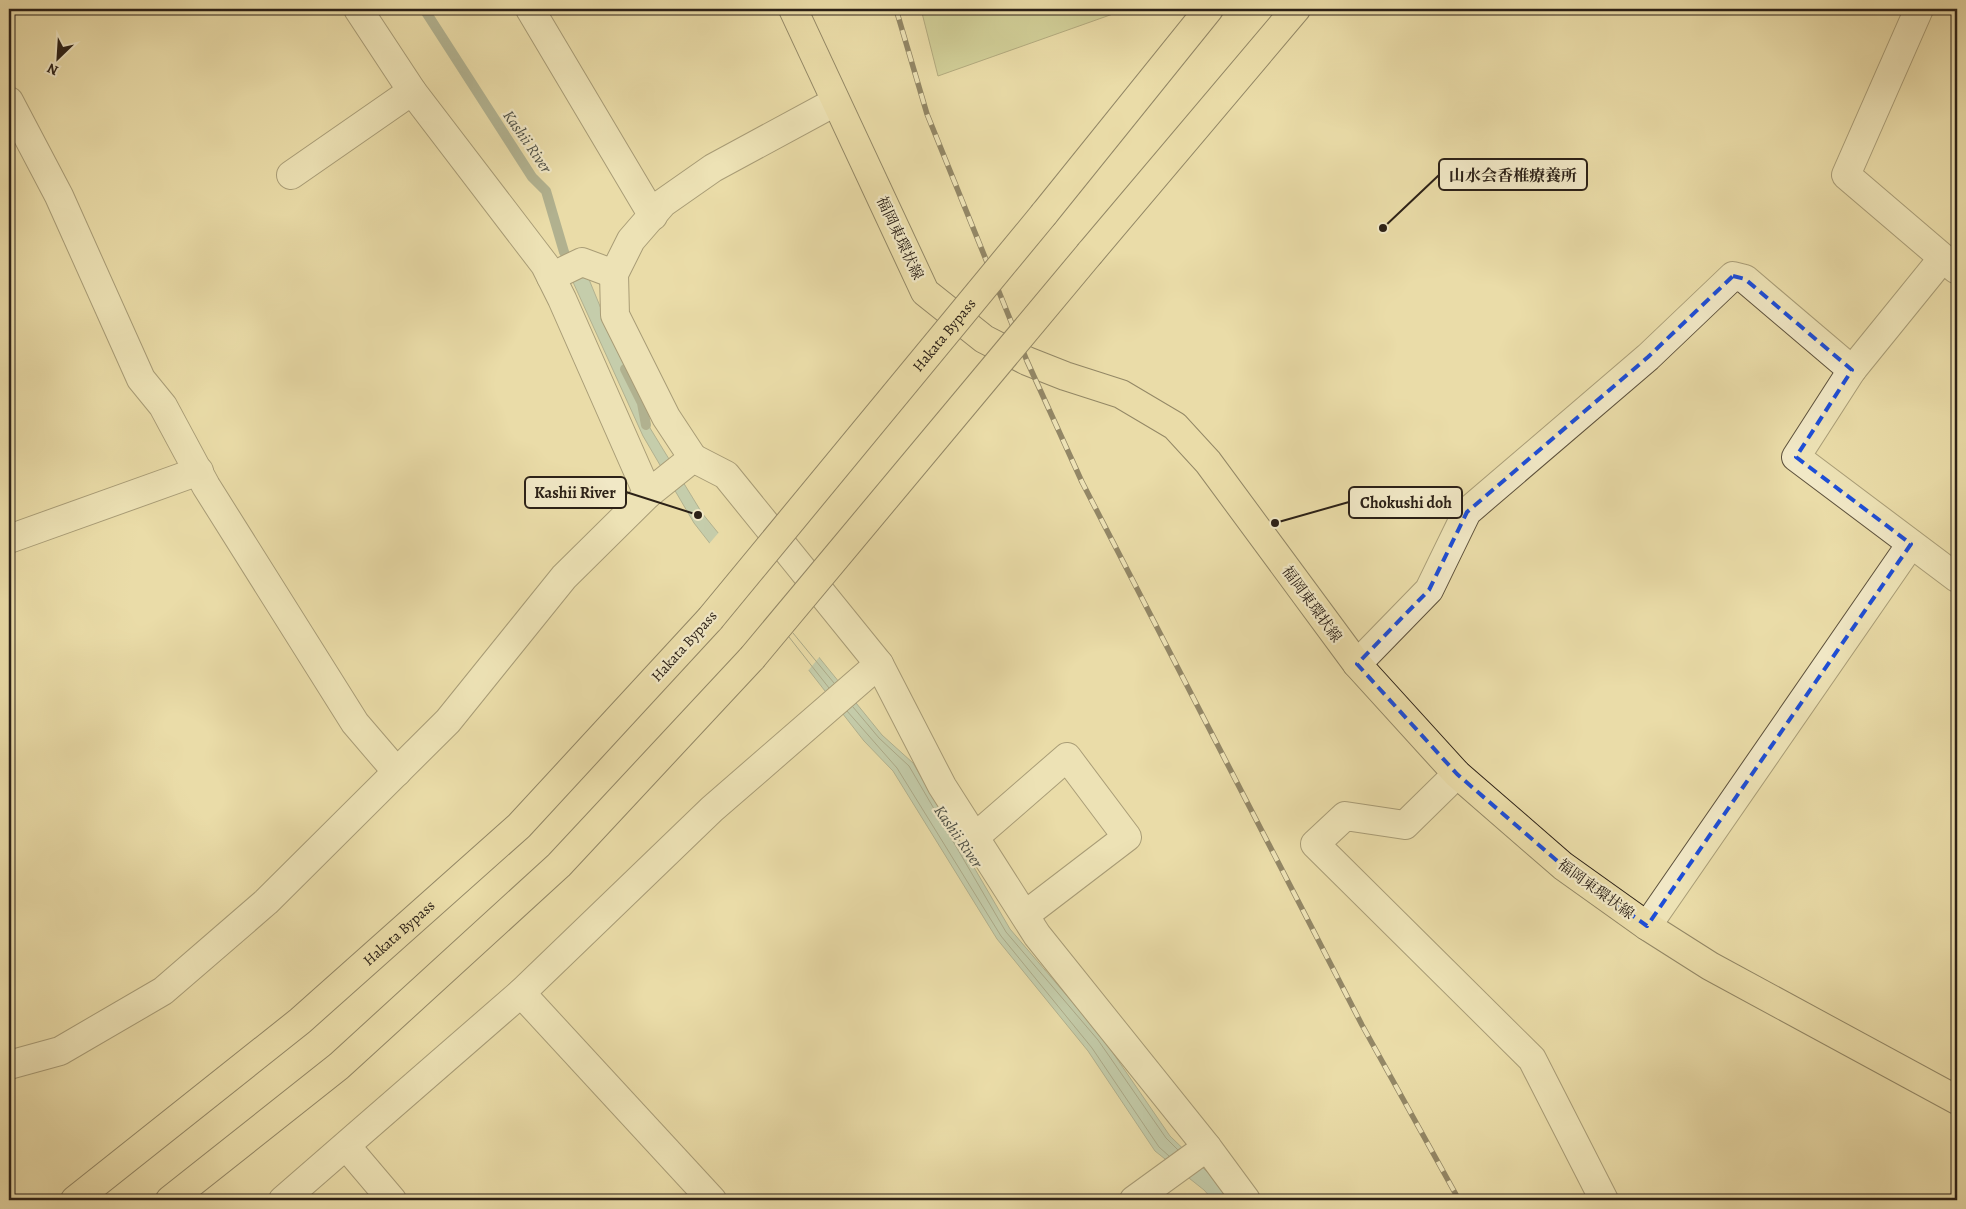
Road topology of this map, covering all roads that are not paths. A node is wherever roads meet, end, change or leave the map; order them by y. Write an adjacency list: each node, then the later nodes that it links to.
1 (358, 9): 7 (street)
2 (530, 9): 11 (street)
3 (793, 9): 9 (main road, 福岡東環状線)
4 (1209, 9): 34 (main road, Hakata Bypass, bridge)
5 (1296, 9): 35 (main road, bridge)
6 (1919, 9): 12 (street)
7 (412, 90): 10 (street); 14 (street)
8 (9, 101): 17 (street)
9 (835, 102): 11 (street); 23 (main road, 福岡東環状線)
10 (291, 175)
11 (654, 216): 13 (street)
12 (1950, 265): 15 (street)
13 (614, 274): 14 (street); 16 (street)
14 (551, 277): 18 (street)
15 (1852, 370): 20 (street); 23 (street)
16 (693, 458): 18 (street); 22 (street)
17 (199, 472): 19 (street); 24 (street)
18 (648, 494): 24 (street)
19 (9, 539)
20 (1911, 544): 21 (street); 28 (street)
21 (1957, 578)
22 (879, 664): 26 (street); 29 (street)
23 (1357, 664): 25 (main road, 福岡東環状線)
24 (397, 772): 30 (street)
25 (1457, 774): 28 (main road, 福岡東環状線); 41 (street)
26 (975, 838): 27 (street); 27 (street)
27 (1025, 915): 33 (street)
28 (1647, 926): 31 (main road, 福岡東環状線)
29 (522, 993): 32 (street); 38 (street)
30 (9, 1065)
31 (1957, 1100)
32 (347, 1147): 36 (street); 37 (street)
33 (1207, 1147): 39 (street); 40 (street)
34 (75, 1200)
35 (170, 1200)
36 (284, 1200)
37 (392, 1200)
38 (712, 1200)
39 (1134, 1200)
40 (1246, 1200)
41 (1604, 1200)

